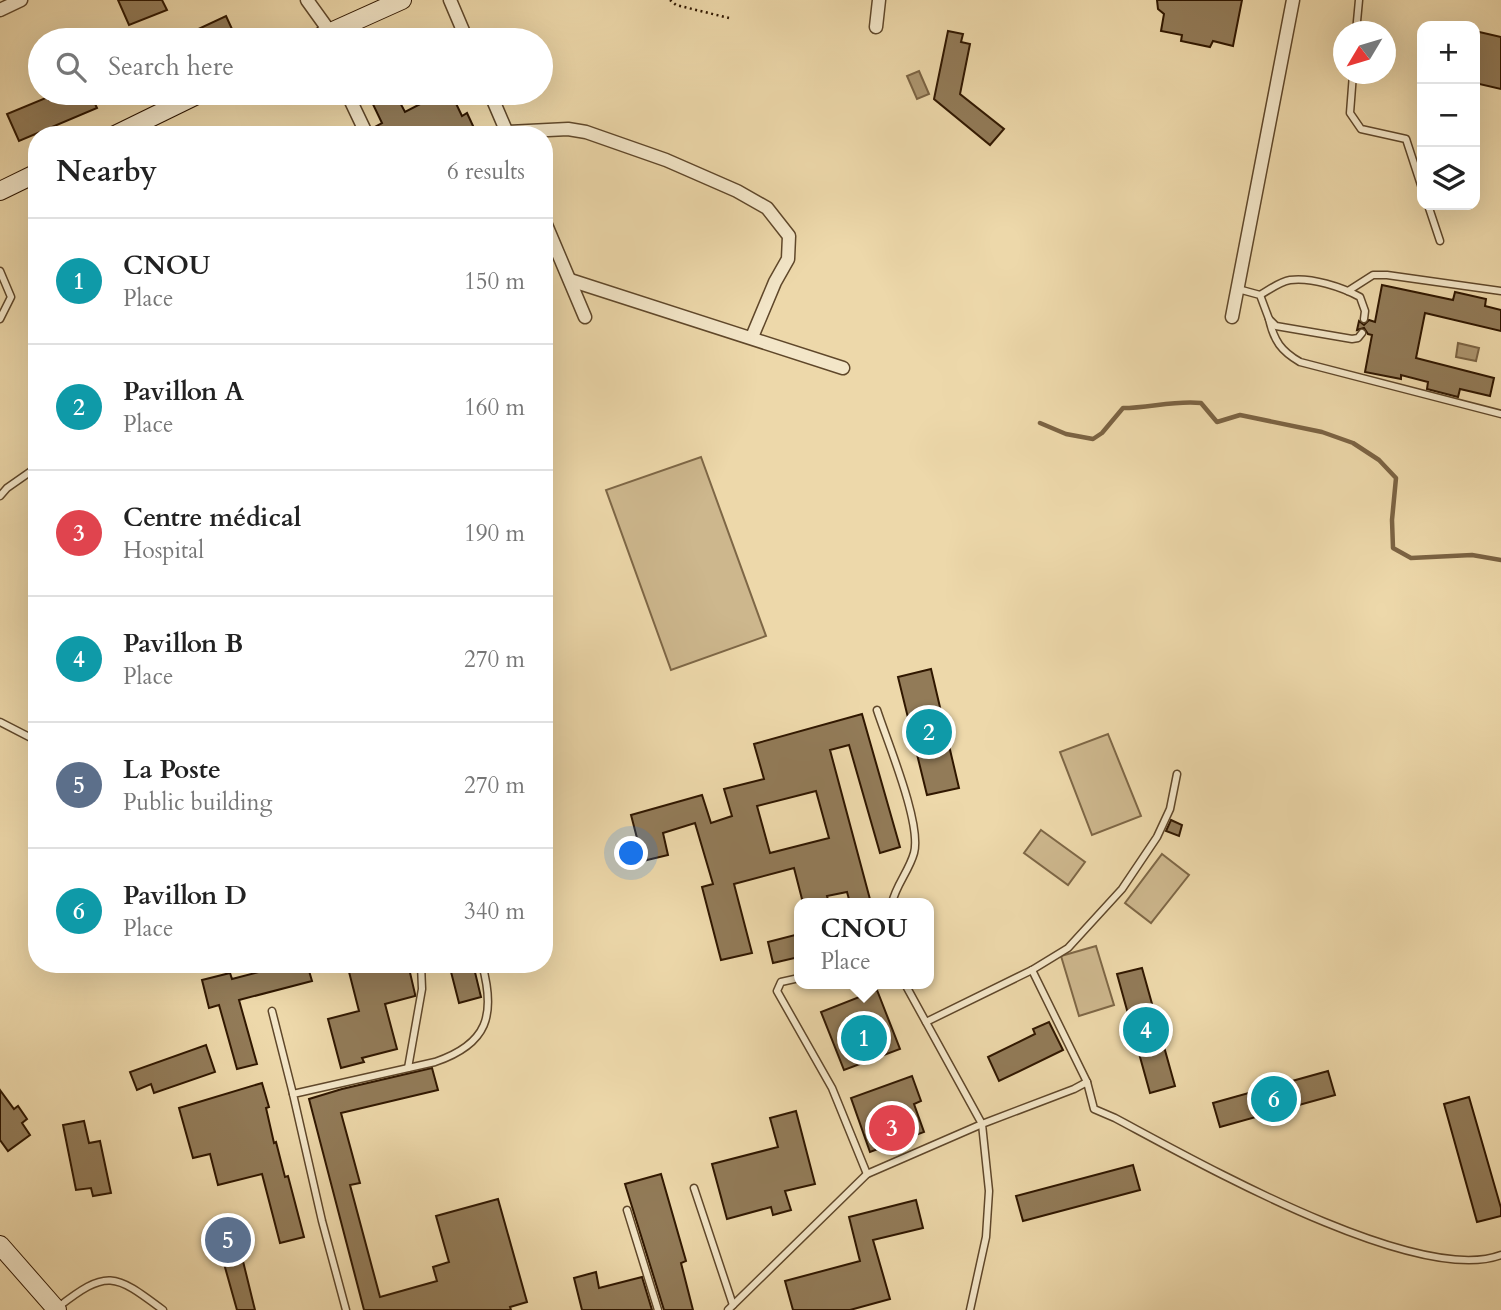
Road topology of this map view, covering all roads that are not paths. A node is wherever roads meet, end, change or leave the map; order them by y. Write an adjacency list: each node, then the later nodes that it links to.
1 (21, 0): 8 (street)
2 (307, 0): 11 (street)
3 (402, 0): 12 (street)
4 (450, 0): 13 (street)
5 (879, 0): 10 (street)
6 (1293, 0): 30 (street)
7 (1359, 0): 9 (lane)
8 (0, 9)
9 (1357, 21)
10 (876, 27)
11 (318, 28)
12 (341, 28)
13 (462, 28)
14 (1352, 84): 22 (lane)
15 (176, 105): 18 (street)
16 (353, 105): 19 (street)
17 (495, 105): 20 (street)
18 (133, 126)
19 (363, 126)
20 (504, 126)
21 (553, 129): 40 (street)
22 (1417, 173)
23 (28, 177): 24 (street)
24 (0, 191)
25 (1430, 210): 27 (lane)
26 (553, 241): 29 (street)
27 (1440, 241)
28 (0, 271): 36 (lane)
29 (570, 280): 34 (street); 40 (street)
30 (1236, 289): 33 (lane); 35 (street)
31 (1348, 291): 32 (lane); 33 (lane); 38 (lane)
32 (1501, 291)
33 (1260, 295): 37 (lane)
34 (585, 317)
35 (1232, 317)
36 (0, 319)
37 (1269, 319): 39 (lane); 42 (lane)
38 (1364, 319)
39 (1362, 333)
40 (752, 337): 41 (street)
41 (844, 368)
42 (1501, 414)
43 (28, 473): 44 (lane)
44 (0, 496)
45 (877, 710): 49 (lane)
46 (0, 722): 47 (lane)
47 (28, 736)
48 (1177, 774): 50 (lane)
49 (894, 898)
50 (1031, 970): 56 (lane); 58 (lane)
51 (421, 973): 57 (lane)
52 (484, 973): 57 (lane)
53 (794, 979): 61 (lane)
54 (908, 989): 56 (lane)
55 (272, 1011): 59 (lane)
56 (926, 1022): 60 (lane)
57 (408, 1068): 59 (lane)
58 (1087, 1082): 60 (lane); 65 (lane)
59 (293, 1094): 69 (lane)
60 (982, 1124): 61 (lane); 71 (lane)
61 (867, 1174): 66 (lane)
62 (694, 1188): 66 (lane)
63 (627, 1210): 70 (lane)
64 (0, 1245): 67 (street)
65 (1501, 1255)
66 (731, 1307)
67 (57, 1309): 68 (lane)
68 (163, 1310)
69 (346, 1310)
70 (657, 1310)
71 (970, 1310)

